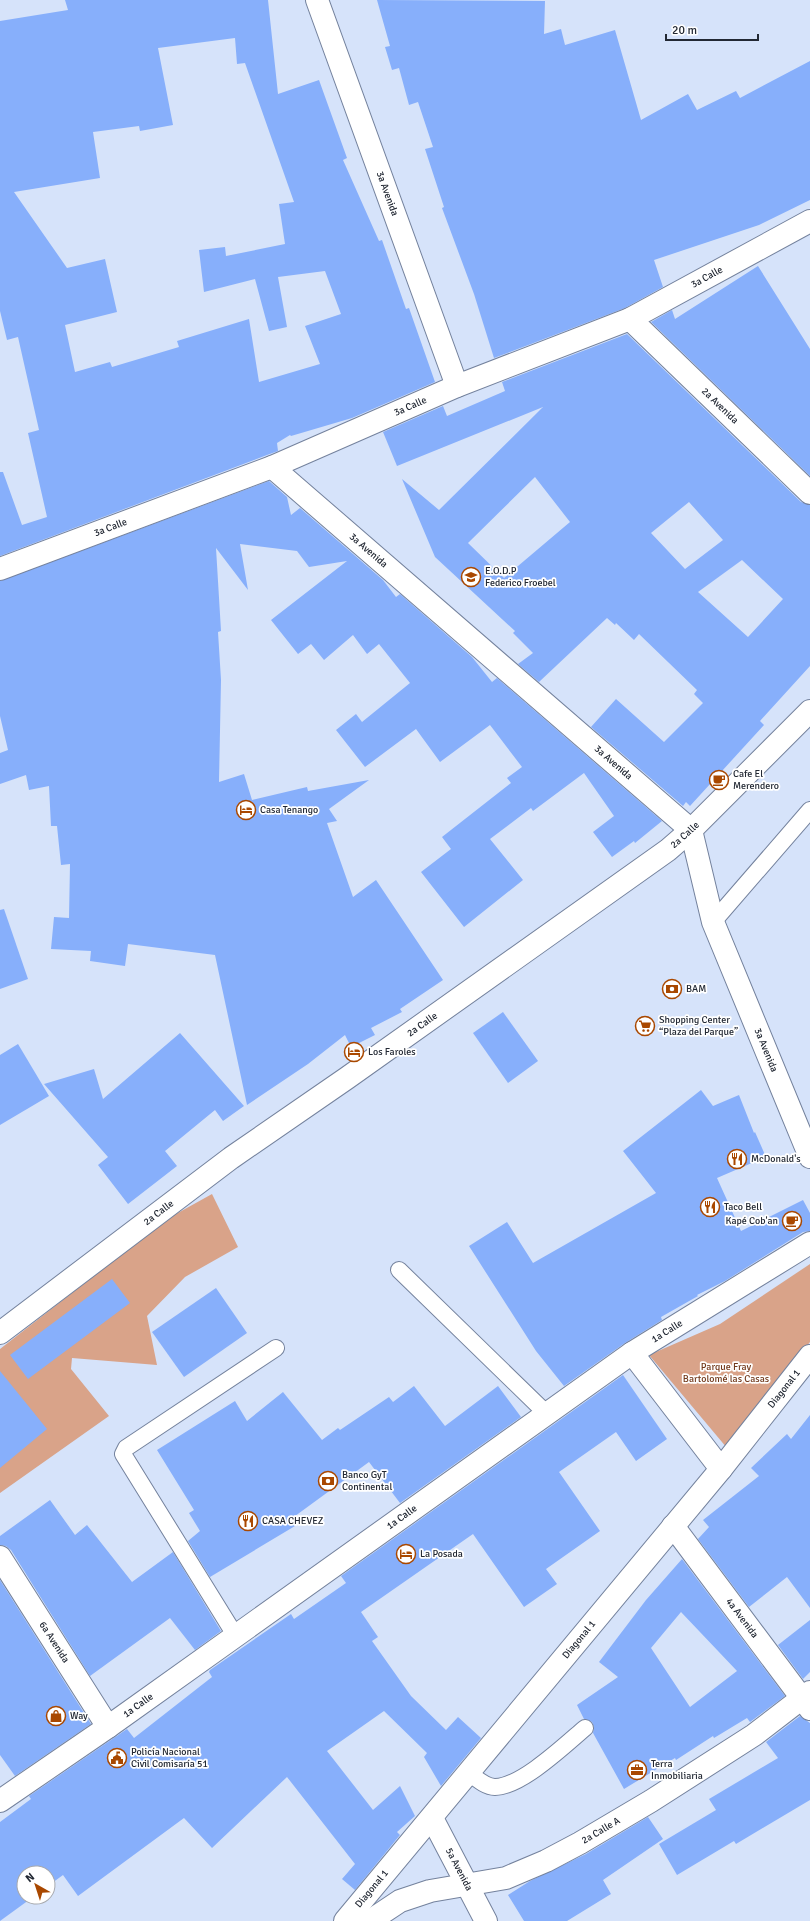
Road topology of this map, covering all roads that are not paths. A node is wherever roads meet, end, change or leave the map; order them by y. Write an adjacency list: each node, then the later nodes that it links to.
1 (317, 0): 4 (street, 3a Avenida)
2 (810, 221): 3 (street, 3a Calle)
3 (630, 319): 4 (street, 3a Calle); 6 (street, 2a Avenida)
4 (457, 386): 5 (street, 3a Calle)
5 (272, 467): 7 (street, 3a Calle); 10 (street, 3a Avenida)
6 (810, 493)
7 (0, 569)
8 (810, 711): 10 (street, 2a Calle)
9 (810, 810): 11 (lane)
10 (691, 830): 11 (street, 3a Avenida); 15 (street, 2a Calle)
11 (713, 922): 12 (street, 3a Avenida)
12 (810, 1156)
13 (810, 1243): 18 (street, 1a Calle)
14 (399, 1270): 21 (lane)
15 (0, 1333)
16 (810, 1345): 20 (street)
17 (276, 1348): 25 (lane)
18 (632, 1353): 21 (street, 1a Calle); 22 (street)
19 (810, 1356): 20 (street, Diagonal 1)
20 (790, 1382): 22 (street, Diagonal 1)
21 (547, 1414): 25 (street, 1a Calle)
22 (721, 1469): 23 (street, Diagonal 1)
23 (673, 1526): 26 (street, 4a Avenida); 29 (street, Diagonal 1)
24 (0, 1557): 27 (street, 6a Avenida)
25 (235, 1636): 27 (street, 1a Calle)
26 (807, 1699): 32 (street, 2a Calle A)
27 (108, 1727): 30 (street, 1a Calle)
28 (585, 1728): 29 (lane)
29 (468, 1772): 31 (street, Diagonal 1)
30 (0, 1801)
31 (432, 1818): 32 (street, 5a Avenida); 33 (street, Diagonal 1)
32 (466, 1884): 34 (street, 2a Calle A); 35 (street, 5a Avenida)
33 (345, 1921)
34 (370, 1921)
35 (486, 1921)

